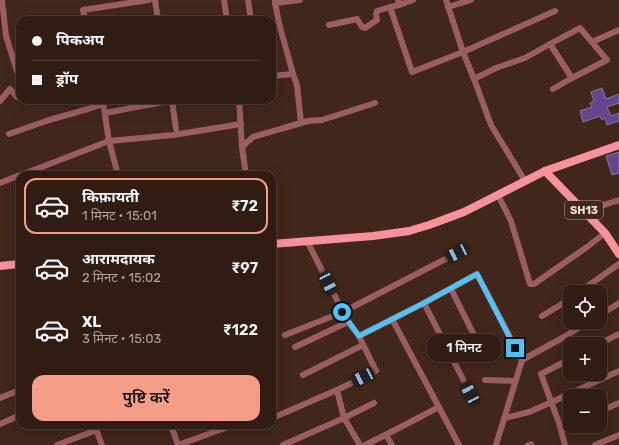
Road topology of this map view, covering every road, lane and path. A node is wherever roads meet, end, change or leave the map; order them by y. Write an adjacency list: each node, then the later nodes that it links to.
1 (2, 0): 25 (street)
2 (150, 0): 14 (street)
3 (155, 0): 15 (street)
4 (224, 0): 16 (street)
5 (248, 0): 17 (street)
6 (300, 0): 9 (street)
7 (414, 0): 10 (street)
8 (471, 0): 11 (street)
9 (275, 2): 19 (street)
10 (398, 3): 12 (street)
11 (447, 3): 24 (street)
12 (390, 8): 18 (street); 24 (street)
13 (555, 12): 24 (street)
14 (84, 16)
15 (157, 16)
16 (226, 16)
17 (250, 16)
18 (329, 25)
19 (280, 27): 20 (street); 26 (street)
20 (276, 28)
21 (619, 30): 22 (street)
22 (592, 42): 23 (street); 28 (street)
23 (550, 44): 28 (street); 29 (street)
24 (463, 52): 29 (street)
25 (16, 68)
26 (293, 74): 27 (street); 40 (street)
27 (276, 76)
28 (572, 78): 30 (street)
29 (474, 79): 52 (street)
30 (553, 89)
31 (16, 96): 32 (street)
32 (0, 101)
33 (375, 103): 40 (street)
34 (99, 104): 43 (street)
35 (103, 104): 39 (street)
36 (151, 104): 39 (street)
37 (173, 104): 42 (street)
38 (239, 104): 41 (street)
39 (105, 113): 44 (street)
40 (301, 123): 46 (street)
41 (241, 124): 44 (street); 46 (street)
42 (176, 129)
43 (9, 134)
44 (109, 141): 47 (street); 48 (street)
45 (619, 145): 50 (main road)
46 (242, 147): 49 (street)
47 (31, 171)
48 (117, 171)
49 (245, 171)
50 (545, 171): 52 (main road); 56 (main road, SH13)
51 (16, 177): 53 (street)
52 (525, 181): 54 (main road)
53 (0, 183)
54 (498, 195): 57 (street); 58 (main road)
55 (619, 200): 56 (street)
56 (585, 211): 57 (main road, SH13)
57 (605, 233): 61 (main road, SH13)
58 (307, 241): 59 (main road); 71 (street)
59 (276, 244)
60 (457, 253): 71 (street)
61 (619, 254)
62 (16, 264): 64 (main road)
63 (619, 264): 65 (street)
64 (0, 266)
65 (590, 285)
66 (450, 289): 67 (street); 82 (street); 83 (street)
67 (424, 303): 73 (street); 91 (street)
68 (563, 303): 72 (street)
69 (619, 303): 70 (street)
70 (607, 311)
71 (342, 312): 74 (street); 77 (street)
72 (542, 316)
73 (392, 319): 78 (street); 96 (street)
74 (348, 322): 78 (street); 81 (street)
75 (577, 329): 83 (street)
76 (619, 334): 79 (street)
77 (285, 335)
78 (359, 336): 80 (street)
79 (607, 340)
80 (363, 345): 86 (street); 89 (street)
81 (295, 347)
82 (486, 359)
83 (522, 360): 88 (street)
84 (563, 363): 93 (street)
85 (619, 371): 93 (street)
86 (303, 375)
87 (485, 380): 88 (street)
88 (515, 381): 101 (street)
89 (337, 390): 98 (street); 100 (street)
90 (16, 392): 92 (street)
91 (470, 393)
92 (0, 398)
93 (552, 402): 101 (street); 104 (street)
94 (374, 403): 100 (street)
95 (619, 403): 97 (street)
96 (439, 407): 107 (street); 116 (street)
97 (607, 408)
98 (277, 416)
99 (16, 417): 102 (street)
100 (344, 418): 112 (street); 113 (street)
101 (505, 418): 117 (street)
102 (0, 424)
103 (563, 426): 104 (street)
104 (560, 427): 118 (street)
105 (172, 429): 111 (street)
106 (222, 429): 111 (street)
107 (386, 435): 114 (street); 115 (street)
108 (619, 435): 119 (street)
109 (57, 445): 110 (street)
110 (102, 445)
111 (178, 445)
112 (283, 445)
113 (360, 445)
114 (365, 445)
115 (392, 445)
116 (459, 445)
117 (496, 445)
118 (565, 445)
119 (595, 445)

